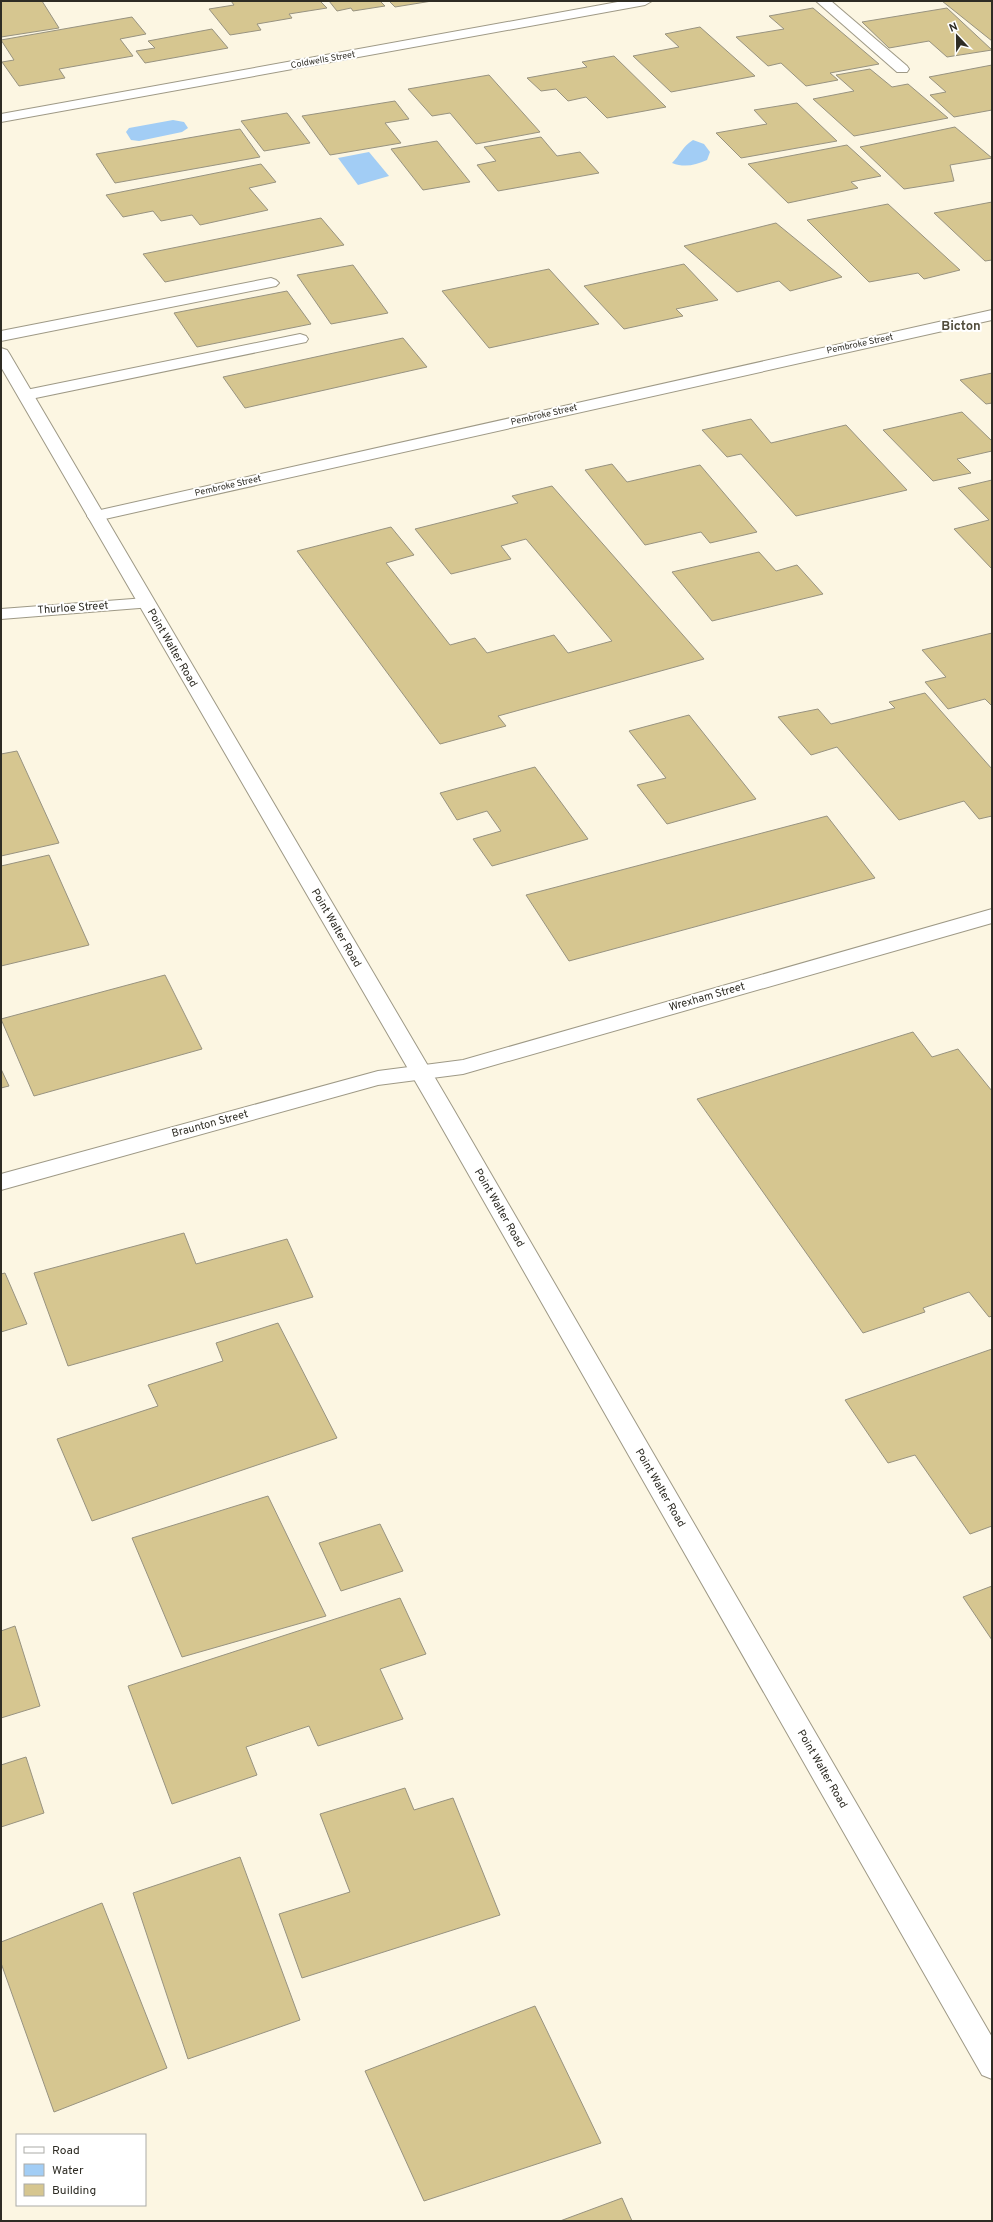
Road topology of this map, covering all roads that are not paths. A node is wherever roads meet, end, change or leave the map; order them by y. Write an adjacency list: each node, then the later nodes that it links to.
1 (646, 1): 4 (street, Coldwells Street)
2 (823, 1): 3 (street)
3 (902, 69)
4 (1, 118)
5 (271, 283): 7 (street)
6 (992, 315): 11 (street, Pembroke Street)
7 (1, 336)
8 (300, 339): 10 (street)
9 (1, 353): 10 (street, Point Walter Road)
10 (26, 396): 11 (street, Point Walter Road)
11 (96, 516): 12 (street, Point Walter Road)
12 (146, 603): 13 (street, Thurloe Street); 15 (street, Point Walter Road)
13 (1, 614)
14 (992, 916): 15 (street, Wrexham Street)
15 (421, 1073): 16 (street, Braunton Street); 17 (street, Point Walter Road)
16 (1, 1182)
17 (992, 2065)

